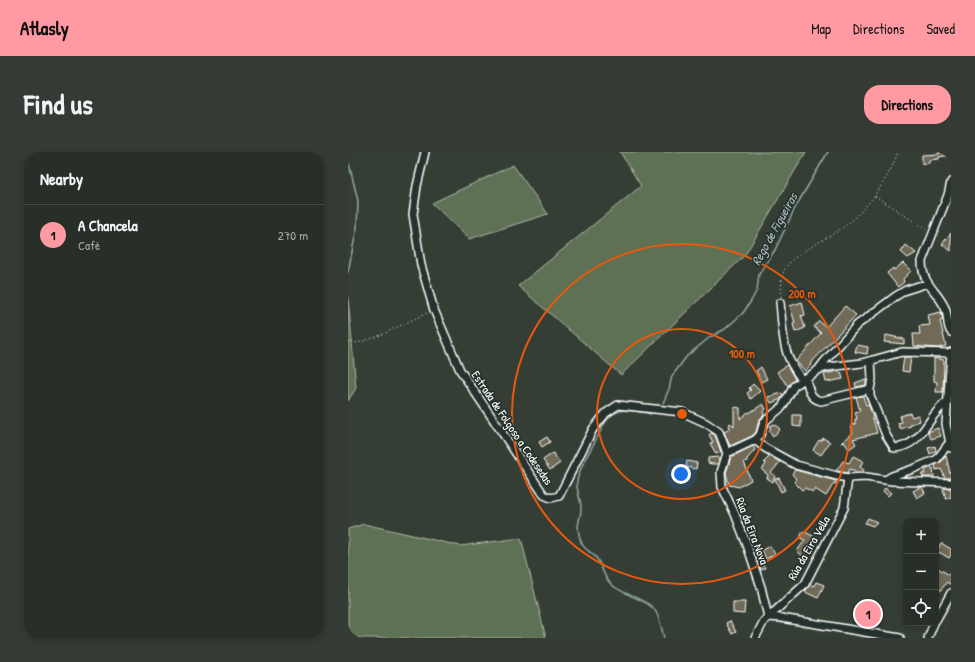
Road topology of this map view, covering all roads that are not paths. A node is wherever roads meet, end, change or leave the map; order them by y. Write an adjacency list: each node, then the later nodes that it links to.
1 (425, 152): 16 (street, Estrada de Folgoso a Codesedas)
2 (951, 182): 3 (street)
3 (928, 283): 4 (street); 10 (street)
4 (942, 302): 6 (street); 7 (street)
5 (780, 303): 11 (street)
6 (951, 305)
7 (951, 332)
8 (951, 352): 9 (street); 13 (street)
9 (871, 361): 10 (street); 12 (street)
10 (818, 370): 11 (street)
11 (804, 379): 12 (street); 14 (street)
12 (870, 389): 13 (street)
13 (947, 402): 15 (street)
14 (755, 440): 16 (street); 17 (street)
15 (950, 445): 18 (street)
16 (727, 453): 22 (street, Rúa da Eira Nova)
17 (848, 478): 18 (street); 22 (street, Rúa da Eira Vella)
18 (887, 479): 19 (street)
19 (951, 482)
20 (951, 593): 21 (street)
21 (939, 615)
22 (768, 617): 24 (street, Rúa da Eira Vella); 25 (street)
23 (933, 626): 26 (street)
24 (755, 638)
25 (900, 638)
26 (928, 638)

